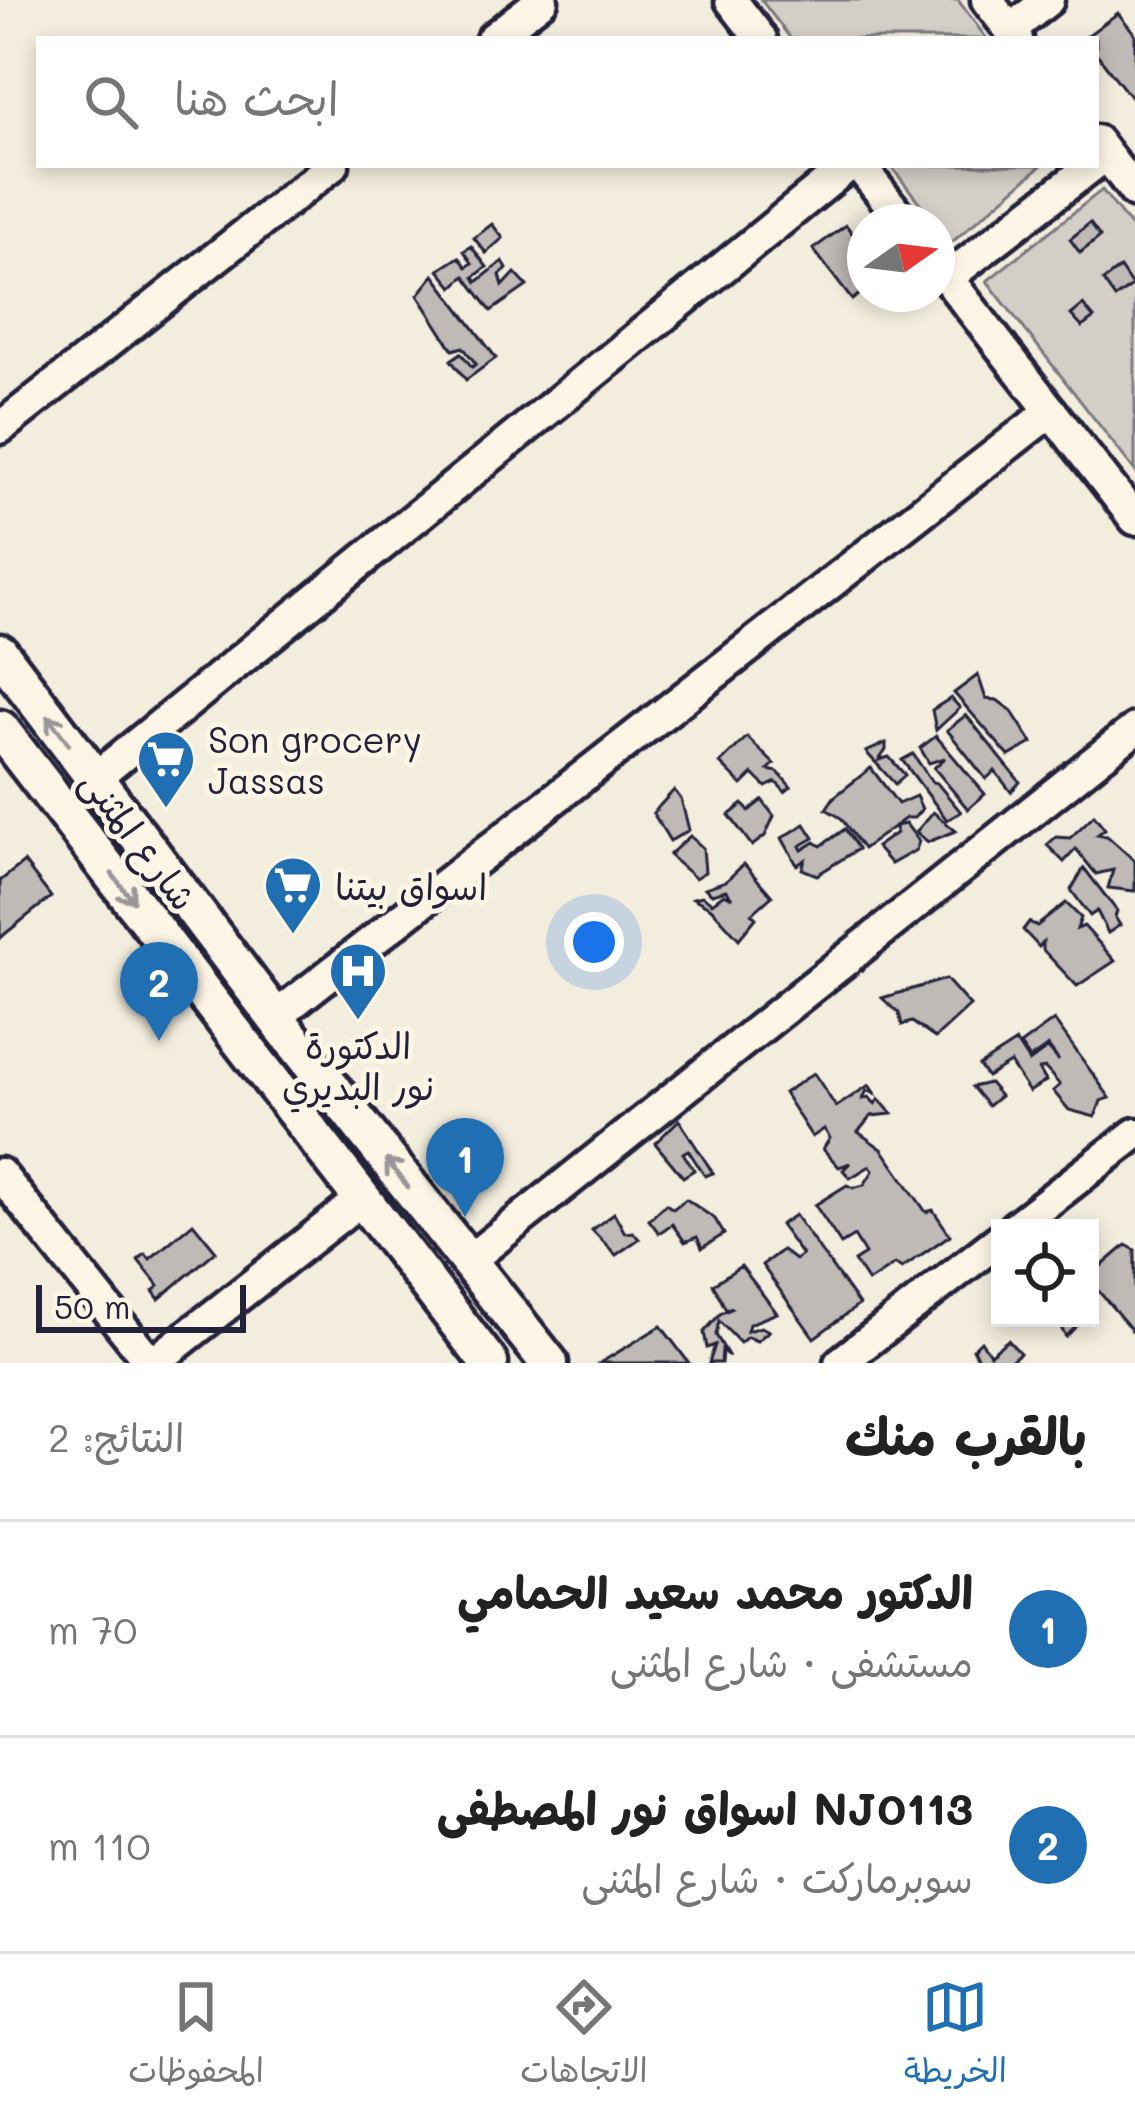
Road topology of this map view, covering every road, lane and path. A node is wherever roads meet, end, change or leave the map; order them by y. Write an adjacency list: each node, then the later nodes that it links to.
1 (542, 0): 6 (street)
2 (731, 0): 7 (street)
3 (987, 0): 5 (street)
4 (1048, 0): 5 (street)
5 (1014, 34)
6 (496, 36)
7 (759, 36)
8 (1099, 157): 13 (street)
9 (329, 168): 18 (street)
10 (844, 168): 23 (street)
11 (862, 168): 14 (street)
12 (1082, 168): 15 (street)
13 (1135, 192)
14 (890, 204)
15 (955, 261)
16 (955, 288): 17 (street)
17 (1051, 411): 19 (street); 24 (street)
18 (0, 428)
19 (1135, 519)
20 (0, 653): 23 (main road, شارع المثنى, one-way to 20)
21 (0, 729): 27 (main road, شارع المثنى, one-way to 27)
22 (1135, 729): 30 (street)
23 (94, 778): 24 (main road, شارع المثنى)
24 (275, 1017): 30 (main road, شارع المثنى, one-way to 24)
25 (1135, 1133): 28 (street)
26 (0, 1174): 31 (street)
27 (363, 1198): 31 (street); 32 (main road, شارع المثنى)
28 (1025, 1219)
29 (991, 1245): 34 (street)
30 (467, 1262): 33 (main road, شارع المثنى)
31 (152, 1363)
32 (489, 1363)
33 (549, 1363)
34 (840, 1363)

